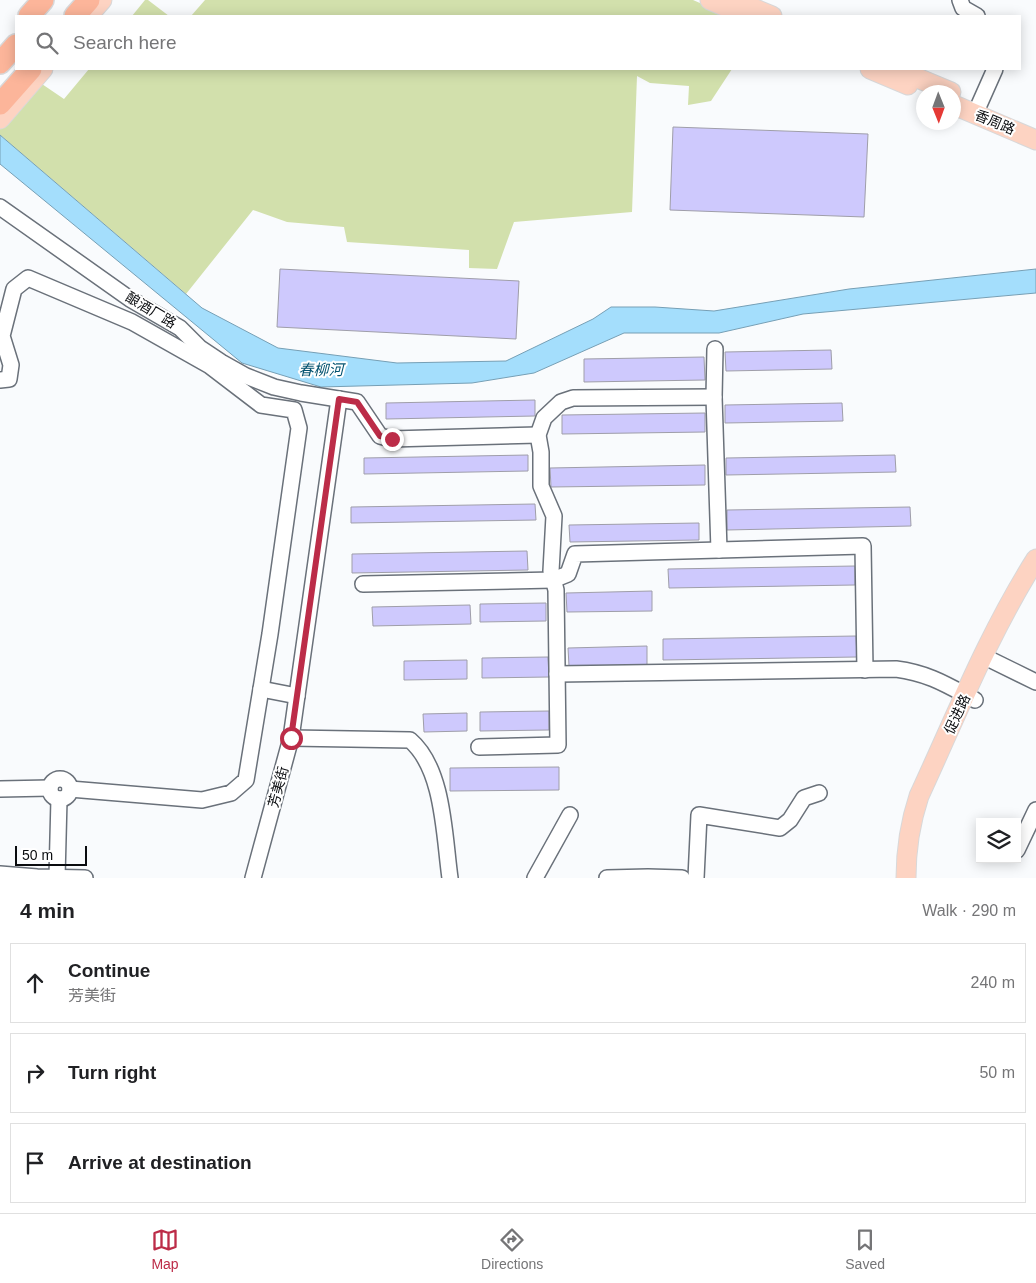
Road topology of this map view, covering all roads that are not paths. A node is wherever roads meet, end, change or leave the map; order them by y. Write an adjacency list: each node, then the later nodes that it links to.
1 (43, 0): 9 (highway)
2 (54, 0): 10 (highway)
3 (78, 0): 11 (highway)
4 (89, 0): 12 (highway)
5 (102, 0): 13 (main road)
6 (710, 0): 14 (main road)
7 (734, 0): 15 (main road)
8 (960, 0): 16 (street)
9 (30, 15)
10 (42, 15)
11 (65, 15)
12 (77, 15)
13 (89, 15)
14 (746, 15)
15 (770, 15)
16 (975, 15)
17 (15, 32): 19 (highway)
18 (15, 46): 20 (highway)
19 (0, 50)
20 (0, 64)
21 (18, 70): 29 (highway)
22 (29, 70): 31 (highway)
23 (42, 70): 34 (main road)
24 (872, 70): 28 (main road)
25 (898, 70): 27 (main road, 香周路)
26 (995, 70): 33 (street)
27 (933, 85)
28 (916, 88)
29 (0, 91)
30 (961, 99): 33 (main road, 香周路)
31 (0, 104)
32 (961, 106): 33 (main road, 香周路)
33 (977, 109): 35 (main road, 香周路); 36 (main road, 香周路)
34 (0, 118)
35 (1036, 129)
36 (1036, 140)
37 (0, 207): 41 (street, 酿酒厂路)
38 (715, 349): 40 (street)
39 (0, 380): 52 (street)
40 (714, 397): 42 (street); 43 (street)
41 (339, 399): 42 (street, 酿酒厂路); 53 (street, 芳美街)
42 (538, 435): 45 (street)
43 (719, 550): 45 (street); 49 (street)
44 (1036, 559): 48 (main road, 促进路)
45 (553, 580): 47 (street); 50 (street)
46 (1036, 580): 48 (main road, 促进路)
47 (363, 584)
48 (988, 659): 51 (street); 54 (main road, 促进路)
49 (865, 670): 50 (street); 54 (street)
50 (557, 674): 56 (street)
51 (1036, 682)
52 (261, 689): 53 (street); 58 (street)
53 (297, 696): 55 (street, 芳美街)
54 (970, 698): 72 (main road, 促进路); 73 (main road, 促进路)
55 (291, 738): 66 (street, 芳美街); 67 (street)
56 (479, 747)
57 (0, 789): 58 (street)
58 (60, 792): 64 (street)
59 (820, 793): 71 (street)
60 (1036, 810): 62 (street)
61 (570, 815): 68 (street)
62 (1021, 842)
63 (0, 874): 64 (street)
64 (57, 878): 65 (street)
65 (85, 878)
66 (253, 878)
67 (450, 878)
68 (535, 878)
69 (607, 878): 70 (street)
70 (682, 878)
71 (696, 878)
72 (906, 878)
73 (915, 878)

